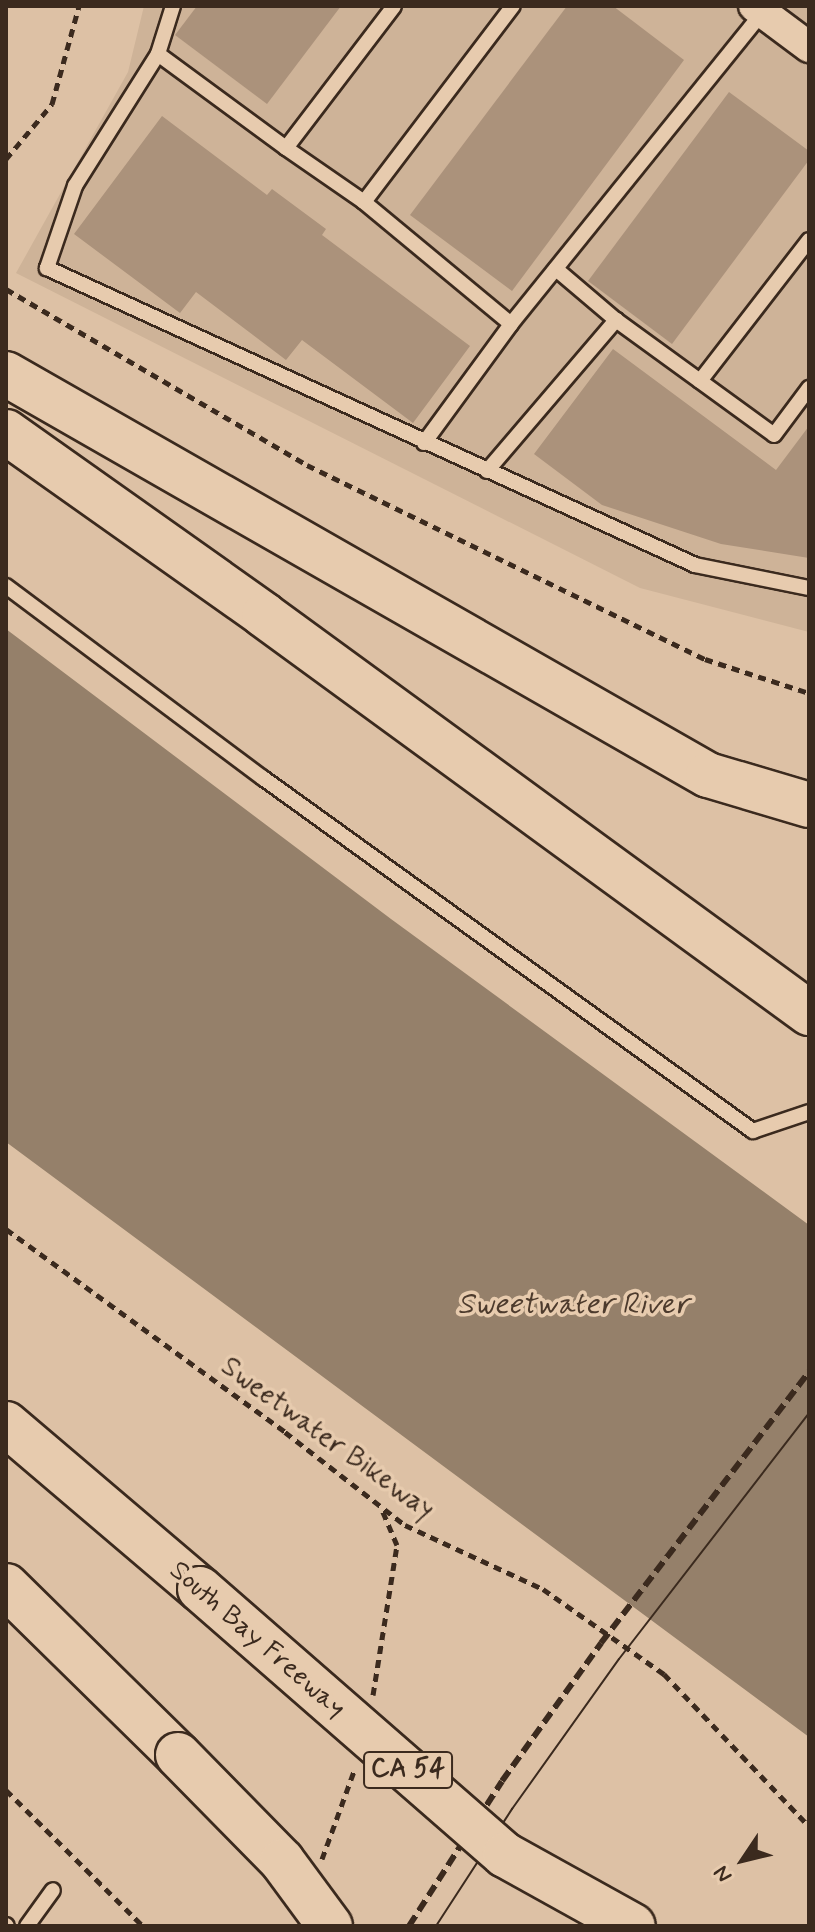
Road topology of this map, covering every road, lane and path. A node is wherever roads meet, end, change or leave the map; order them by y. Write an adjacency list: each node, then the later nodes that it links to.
1 (79, 6): 9 (path)
2 (173, 6): 7 (lane)
3 (394, 6): 8 (lane)
4 (513, 6): 10 (lane)
5 (761, 8): 6 (street); 12 (lane)
6 (809, 47)
7 (158, 54): 8 (lane); 20 (lane)
8 (286, 148): 10 (lane)
9 (6, 159)
10 (364, 202): 15 (lane)
11 (809, 240): 17 (lane)
12 (556, 269): 14 (lane); 15 (lane)
13 (6, 289): 24 (path)
14 (616, 320): 17 (lane); 21 (lane)
15 (511, 324): 20 (lane)
16 (6, 374): 25 (highway)
17 (700, 381): 18 (lane)
18 (809, 388)
19 (6, 432): 26 (highway)
20 (424, 443): 21 (lane)
21 (487, 471): 23 (lane)
22 (6, 586): 27 (lane)
23 (809, 588)
24 (809, 693)
25 (809, 805)
26 (809, 1013)
27 (809, 1112)
28 (6, 1229): 32 (path, Sweetwater Bikeway)
29 (6, 1424): 37 (highway, South Bay Freeway / CA 54, bridge)
30 (6, 1586): 36 (highway, bridge)
31 (6, 1790): 35 (path)
32 (809, 1826)
33 (53, 1890): 34 (lane)
34 (27, 1926)
35 (143, 1926)
36 (330, 1926)
37 (633, 1926)

